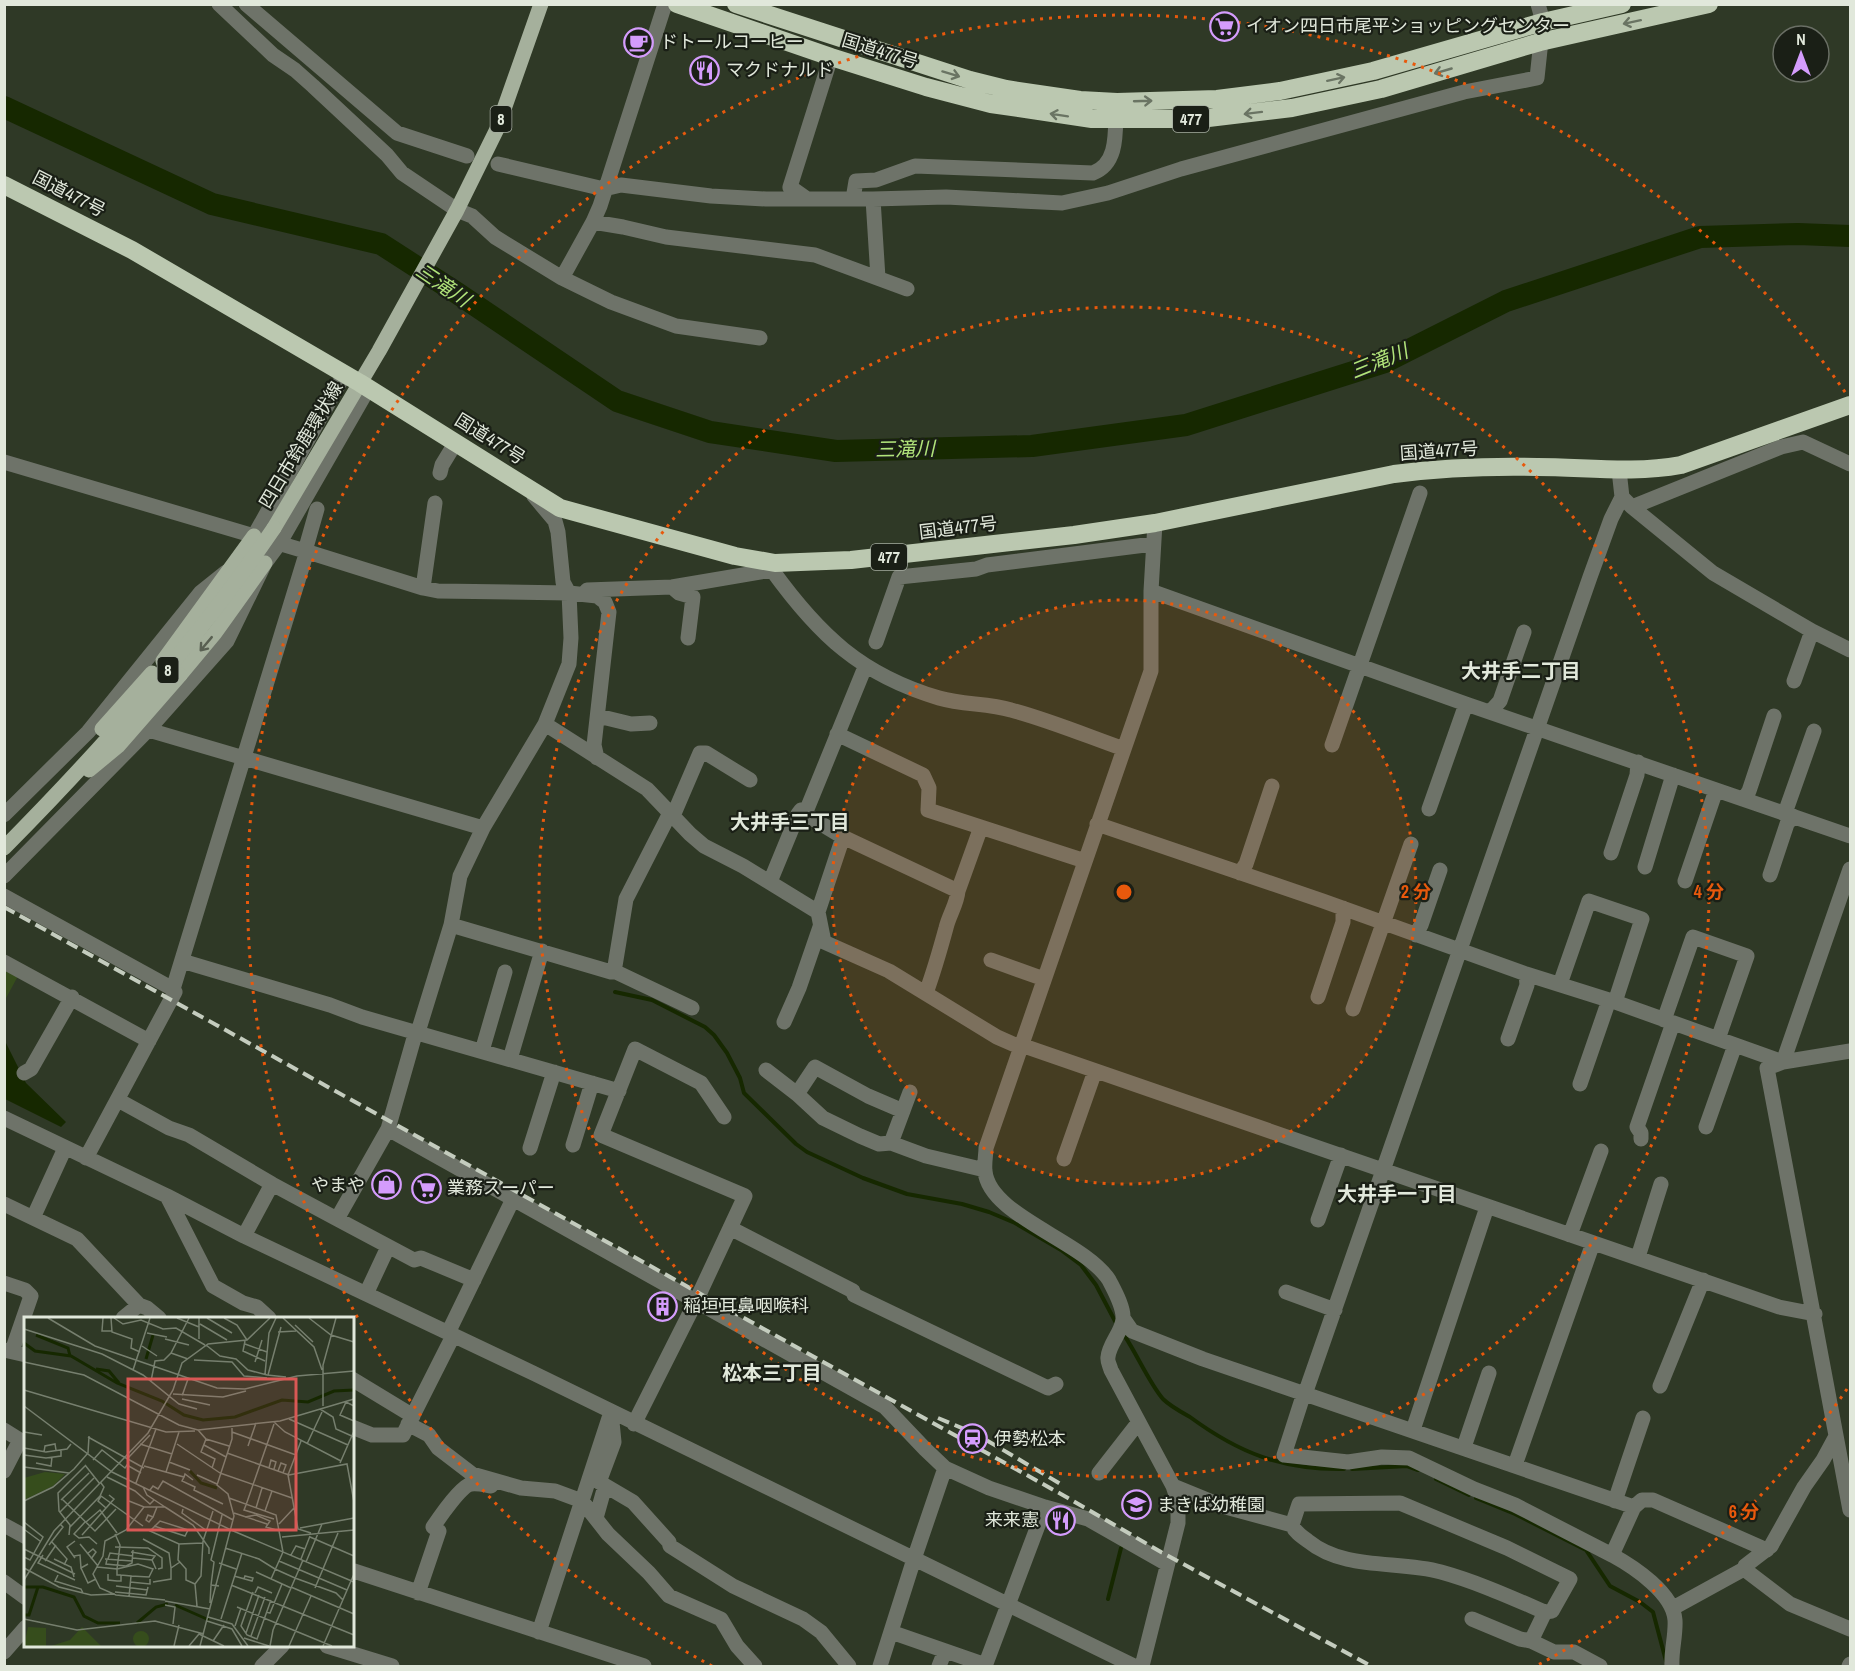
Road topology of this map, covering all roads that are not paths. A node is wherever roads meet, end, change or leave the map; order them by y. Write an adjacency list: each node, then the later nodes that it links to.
1 (219, 4): 14 (street)
2 (239, 4): 14 (street)
3 (246, 4): 16 (street)
4 (541, 4): 23 (main road, 四日市鈴鹿環状線 / 8)
5 (664, 4): 19 (street)
6 (677, 4): 13 (highway, 国道477号 / 477)
7 (736, 4): 15 (highway, 国道477号 / 477, one-way to 15)
8 (1538, 4): 11 (street)
9 (1622, 4): 11 (highway, 国道477号 / 477)
10 (1709, 4): 12 (highway, 国道477号 / 477, one-way to 12)
11 (1543, 22): 12 (street); 15 (highway, 国道477号 / 477, one-way to 11)
12 (1540, 42): 15 (highway, 国道477号 / 477, one-way to 15); 22 (street)
13 (831, 57): 15 (highway, 国道477号 / 477, one-way to 13); 20 (street)
14 (295, 70): 23 (street)
15 (1116, 111): 21 (street)
16 (467, 156)
17 (498, 164): 19 (street)
18 (4, 185): 29 (highway, 国道477号 / 477)
19 (604, 189): 20 (street); 24 (street)
20 (807, 199): 21 (street)
21 (854, 199): 22 (street)
22 (873, 199): 26 (street)
23 (457, 210): 25 (street); 29 (main road, 四日市鈴鹿環状線 / 8)
24 (593, 222): 25 (street); 26 (street)
25 (562, 278): 28 (street)
26 (878, 278): 27 (street)
27 (907, 289)
28 (760, 338)
29 (358, 382): 31 (highway, 国道477号 / 477); 42 (street); 43 (street); 83 (main road, 四日市鈴鹿環状線 / 8, bridge)
30 (1851, 405): 34 (highway, 国道477号 / 477)
31 (456, 442): 35 (street); 36 (highway, 国道477号 / 477)
32 (4, 462): 42 (street)
33 (1851, 464): 39 (street)
34 (1618, 470): 39 (street); 41 (highway, 国道477号 / 477)
35 (440, 473)
36 (523, 484): 47 (highway, 国道477号 / 477); 52 (street)
37 (1420, 493): 58 (street)
38 (435, 502): 50 (street)
39 (1627, 502): 53 (street); 68 (street)
40 (317, 509): 45 (street)
41 (1155, 523): 44 (street); 47 (highway, 国道477号 / 477)
42 (254, 536): 43 (street); 48 (main road, 8)
43 (279, 544): 45 (street); 46 (street)
44 (1153, 544): 51 (street); 56 (street)
45 (306, 551): 50 (street); 74 (street)
46 (265, 563): 69 (street); 83 (main road, 8, one-way to 83, bridge)
47 (773, 567): 49 (street); 59 (street)
48 (230, 570): 63 (street); 83 (main road, 8, bridge)
49 (672, 587): 52 (street); 55 (street)
50 (423, 588): 52 (street)
51 (1151, 591): 58 (street); 73 (street)
52 (569, 593): 64 (street); 67 (street)
53 (1812, 631): 57 (street); 60 (street)
54 (1524, 632): 62 (street)
55 (688, 638)
56 (876, 642)
57 (1851, 650)
58 (1360, 666): 61 (street); 72 (street)
59 (865, 667): 71 (street); 73 (street)
60 (1794, 681)
61 (1466, 704): 62 (street); 84 (street)
62 (1490, 712): 68 (street)
63 (101, 716): 69 (street); 82 (street)
64 (598, 716): 66 (street); 75 (street)
65 (1774, 716): 81 (street)
66 (650, 723)
67 (545, 724): 75 (street); 91 (street)
68 (1538, 728): 76 (street); 114 (street)
69 (148, 730): 74 (street); 92 (street)
70 (1814, 730): 88 (street)
71 (837, 734): 86 (street); 90 (street)
72 (1332, 745)
73 (1124, 749): 89 (street)
74 (245, 757): 91 (street); 117 (street)
75 (597, 758): 85 (street)
76 (1638, 762): 77 (street); 97 (street)
77 (1673, 775): 80 (street); 99 (street)
78 (750, 780): 85 (street)
79 (1272, 786): 102 (street)
80 (1716, 790): 81 (street); 105 (street)
81 (1744, 800): 88 (street)
82 (19, 801): 87 (street); 92 (street)
83 (49, 802): 96 (main road, 四日市鈴鹿環状線 / 8, bridge)
84 (1429, 809)
85 (671, 814): 106 (street); 120 (street)
86 (805, 814): 94 (street); 106 (street)
87 (4, 815)
88 (1789, 815): 93 (street); 103 (street)
89 (1097, 824): 98 (street); 102 (street)
90 (981, 827): 98 (street); 107 (street)
91 (483, 828): 112 (street)
92 (49, 830): 104 (street)
93 (1851, 836)
94 (843, 837): 107 (street); 110 (street)
95 (1411, 844): 111 (street)
96 (4, 848)
97 (1611, 853)
98 (1085, 861): 122 (street)
99 (1645, 867)
100 (1851, 869): 142 (street)
101 (1440, 870): 113 (street)
102 (1239, 873): 109 (street)
103 (1770, 875)
104 (4, 876)
105 (1685, 881)
106 (770, 882): 110 (street)
107 (958, 891): 125 (street)
108 (4, 896): 124 (street)
109 (1343, 908): 111 (street); 127 (street)
110 (820, 918): 125 (street); 132 (street)
111 (1383, 923): 113 (street); 130 (street)
112 (451, 925): 115 (street); 133 (street)
113 (1416, 935): 114 (street)
114 (1459, 950): 121 (street); 168 (street)
115 (542, 951): 120 (street); 141 (street)
116 (991, 960): 122 (street)
117 (182, 961): 124 (street); 133 (street)
118 (4, 962): 126 (street)
119 (505, 972): 139 (street)
120 (614, 972): 129 (street)
121 (1526, 974): 123 (street); 134 (street)
122 (1044, 980): 138 (street)
123 (1560, 984): 128 (street); 128 (street)
124 (173, 988): 136 (street)
125 (926, 993): 138 (street)
126 (72, 997): 136 (street); 146 (street)
127 (1318, 997)
128 (1612, 1001): 131 (street); 148 (street)
129 (692, 1008)
130 (1353, 1010)
131 (1669, 1021): 135 (street); 135 (street); 158 (street)
132 (784, 1022)
133 (417, 1032): 139 (street); 157 (street)
134 (1508, 1039)
135 (1718, 1039): 137 (street)
136 (148, 1041): 152 (street)
137 (1735, 1045): 142 (street); 156 (street)
138 (1021, 1046): 144 (street); 167 (street)
139 (482, 1051): 141 (street)
140 (1851, 1051): 142 (street)
141 (510, 1059): 145 (street)
142 (1783, 1062): 192 (street)
143 (766, 1070): 151 (street)
144 (1095, 1071): 164 (street); 166 (street)
145 (554, 1072): 147 (street); 162 (street)
146 (24, 1073)
147 (592, 1083): 149 (street); 160 (street)
148 (1580, 1084)
149 (619, 1090): 154 (street); 178 (street)
150 (910, 1092): 153 (street)
151 (797, 1094): 153 (street); 159 (street)
152 (118, 1100): 165 (street); 169 (street)
153 (903, 1111): 159 (street)
154 (724, 1117)
155 (4, 1118): 161 (street)
156 (1706, 1127)
157 (388, 1129): 172 (street); 176 (street)
158 (1641, 1139)
159 (891, 1143): 167 (street)
160 (573, 1145)
161 (65, 1148): 165 (street); 175 (street)
162 (530, 1148)
163 (1601, 1151): 179 (street)
164 (1341, 1155): 168 (street); 177 (street)
165 (86, 1158): 171 (street)
166 (1064, 1159)
167 (985, 1170): 198 (street)
168 (1384, 1170): 174 (street); 191 (street)
169 (272, 1184): 176 (street); 180 (street)
170 (1661, 1184): 183 (street)
171 (167, 1196): 180 (street); 196 (street)
172 (513, 1199): 184 (street); 189 (street)
173 (5, 1207): 175 (street)
174 (1487, 1207): 179 (street); 213 (street)
175 (33, 1218): 190 (street)
176 (337, 1219): 182 (street)
177 (1318, 1220)
178 (730, 1228): 189 (street); 203 (street)
179 (1570, 1235): 181 (street)
180 (244, 1236): 188 (street)
181 (1593, 1243): 183 (street); 217 (street)
182 (388, 1247): 184 (street); 188 (street)
183 (1638, 1257): 185 (street)
184 (474, 1280): 199 (street)
185 (1703, 1280): 192 (street); 204 (street)
186 (4, 1283): 193 (street)
187 (1286, 1292): 191 (street)
188 (366, 1294): 199 (street)
189 (696, 1301): 210 (street); 218 (street)
190 (139, 1305): 194 (street); 195 (street)
191 (1335, 1310): 205 (street)
192 (1815, 1314): 215 (street)
193 (25, 1317)
194 (124, 1317)
195 (158, 1317)
196 (268, 1317)
197 (24, 1319): 200 (street)
198 (1121, 1325): 205 (street); 209 (street)
199 (451, 1334): 206 (street); 208 (street)
200 (14, 1352)
201 (1489, 1373): 216 (street)
202 (354, 1380): 208 (street)
203 (1056, 1384)
204 (1660, 1386)
205 (1305, 1394): 213 (street); 233 (street)
206 (611, 1412): 210 (street); 221 (street); 224 (street)
207 (1643, 1418): 223 (street)
208 (411, 1420): 211 (street); 224 (street)
209 (1138, 1423): 220 (street); 222 (street)
210 (634, 1424): 234 (street)
211 (354, 1428)
212 (4, 1430): 214 (street)
213 (1413, 1430): 216 (street)
214 (22, 1433): 219 (street)
215 (1836, 1436): 227 (street); 232 (street)
216 (1464, 1447): 217 (street)
217 (1515, 1465): 223 (street)
218 (945, 1468): 225 (street); 234 (street)
219 (4, 1471)
220 (1099, 1473)
221 (605, 1485): 228 (street); 258 (street)
222 (1173, 1486): 230 (street); 235 (street)
223 (1615, 1501): 226 (street)
224 (582, 1503): 228 (street); 239 (street); 247 (street)
225 (1045, 1507): 235 (street); 241 (street)
226 (1634, 1507): 232 (street); 233 (street)
227 (1851, 1510)
228 (596, 1518): 257 (street)
229 (4, 1525): 231 (street)
230 (1292, 1525): 243 (street); 243 (street)
231 (24, 1536)
232 (1767, 1550): 236 (street)
233 (1612, 1555): 242 (street)
234 (914, 1559): 241 (street); 248 (street)
235 (1167, 1564): 263 (street)
236 (1744, 1569): 242 (street); 246 (street)
237 (354, 1571): 239 (street)
238 (4, 1582): 240 (street)
239 (418, 1593): 247 (street)
240 (24, 1597)
241 (1008, 1606): 261 (street); 262 (street)
242 (1673, 1608): 265 (street)
243 (1545, 1612): 249 (street)
244 (1472, 1619): 249 (street)
245 (24, 1629): 253 (street)
246 (1851, 1629)
247 (539, 1632): 256 (street)
248 (891, 1632): 252 (street); 259 (street)
249 (1532, 1641): 264 (street)
250 (281, 1647): 254 (street)
251 (330, 1647): 255 (street)
252 (945, 1651): 260 (street); 261 (street)
253 (4, 1652)
254 (261, 1666)
255 (392, 1666)
256 (644, 1666)
257 (755, 1666)
258 (849, 1666)
259 (880, 1666)
260 (939, 1666)
261 (986, 1666)
262 (1134, 1666)
263 (1142, 1666)
264 (1600, 1666)
265 (1672, 1666)

